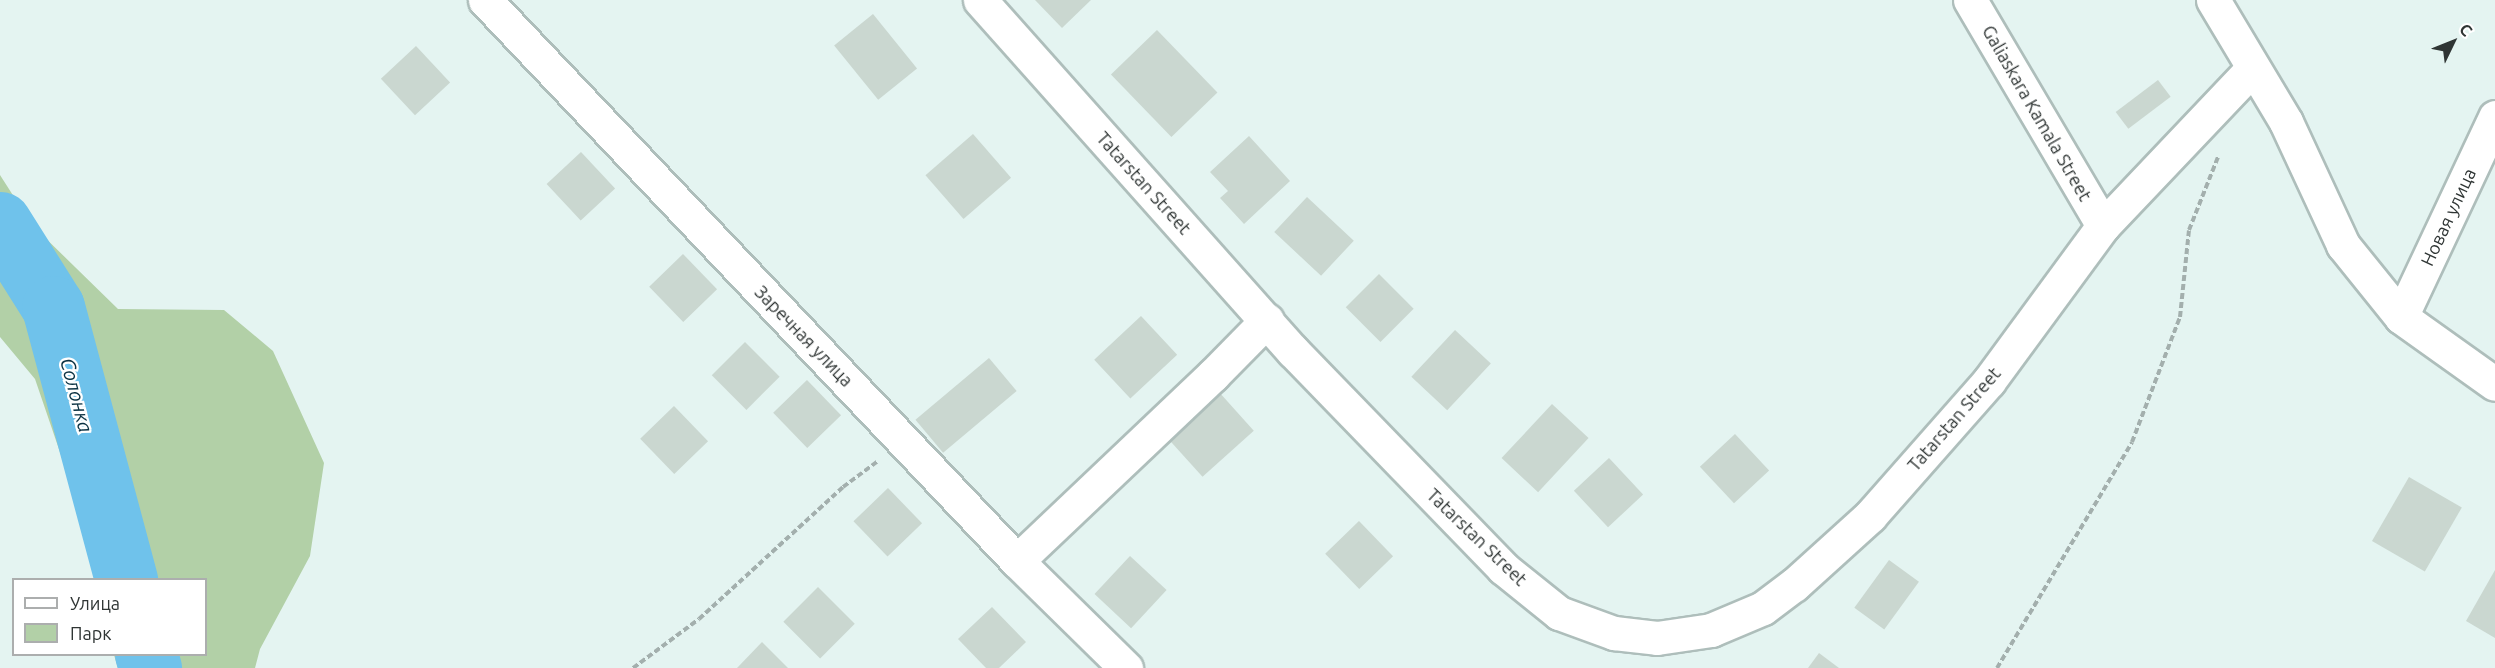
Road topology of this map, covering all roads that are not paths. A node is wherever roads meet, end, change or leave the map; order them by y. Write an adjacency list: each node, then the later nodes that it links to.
1 (485, 0): 11 (street, Заречная улица)
2 (980, 0): 9 (street, Tatarstan Street)
3 (1970, 0): 7 (street, Galiaskara Kamala Street)
4 (2213, 0): 5 (street)
5 (2253, 68): 7 (street, Tatarstan Street); 8 (street)
6 (2495, 117): 8 (street, Новая улица)
7 (2103, 226): 9 (street, Tatarstan Street)
8 (2401, 317): 10 (street)
9 (1267, 320): 11 (street)
10 (2495, 384)
11 (1017, 561): 12 (street, Заречная улица)
12 (1126, 668)

